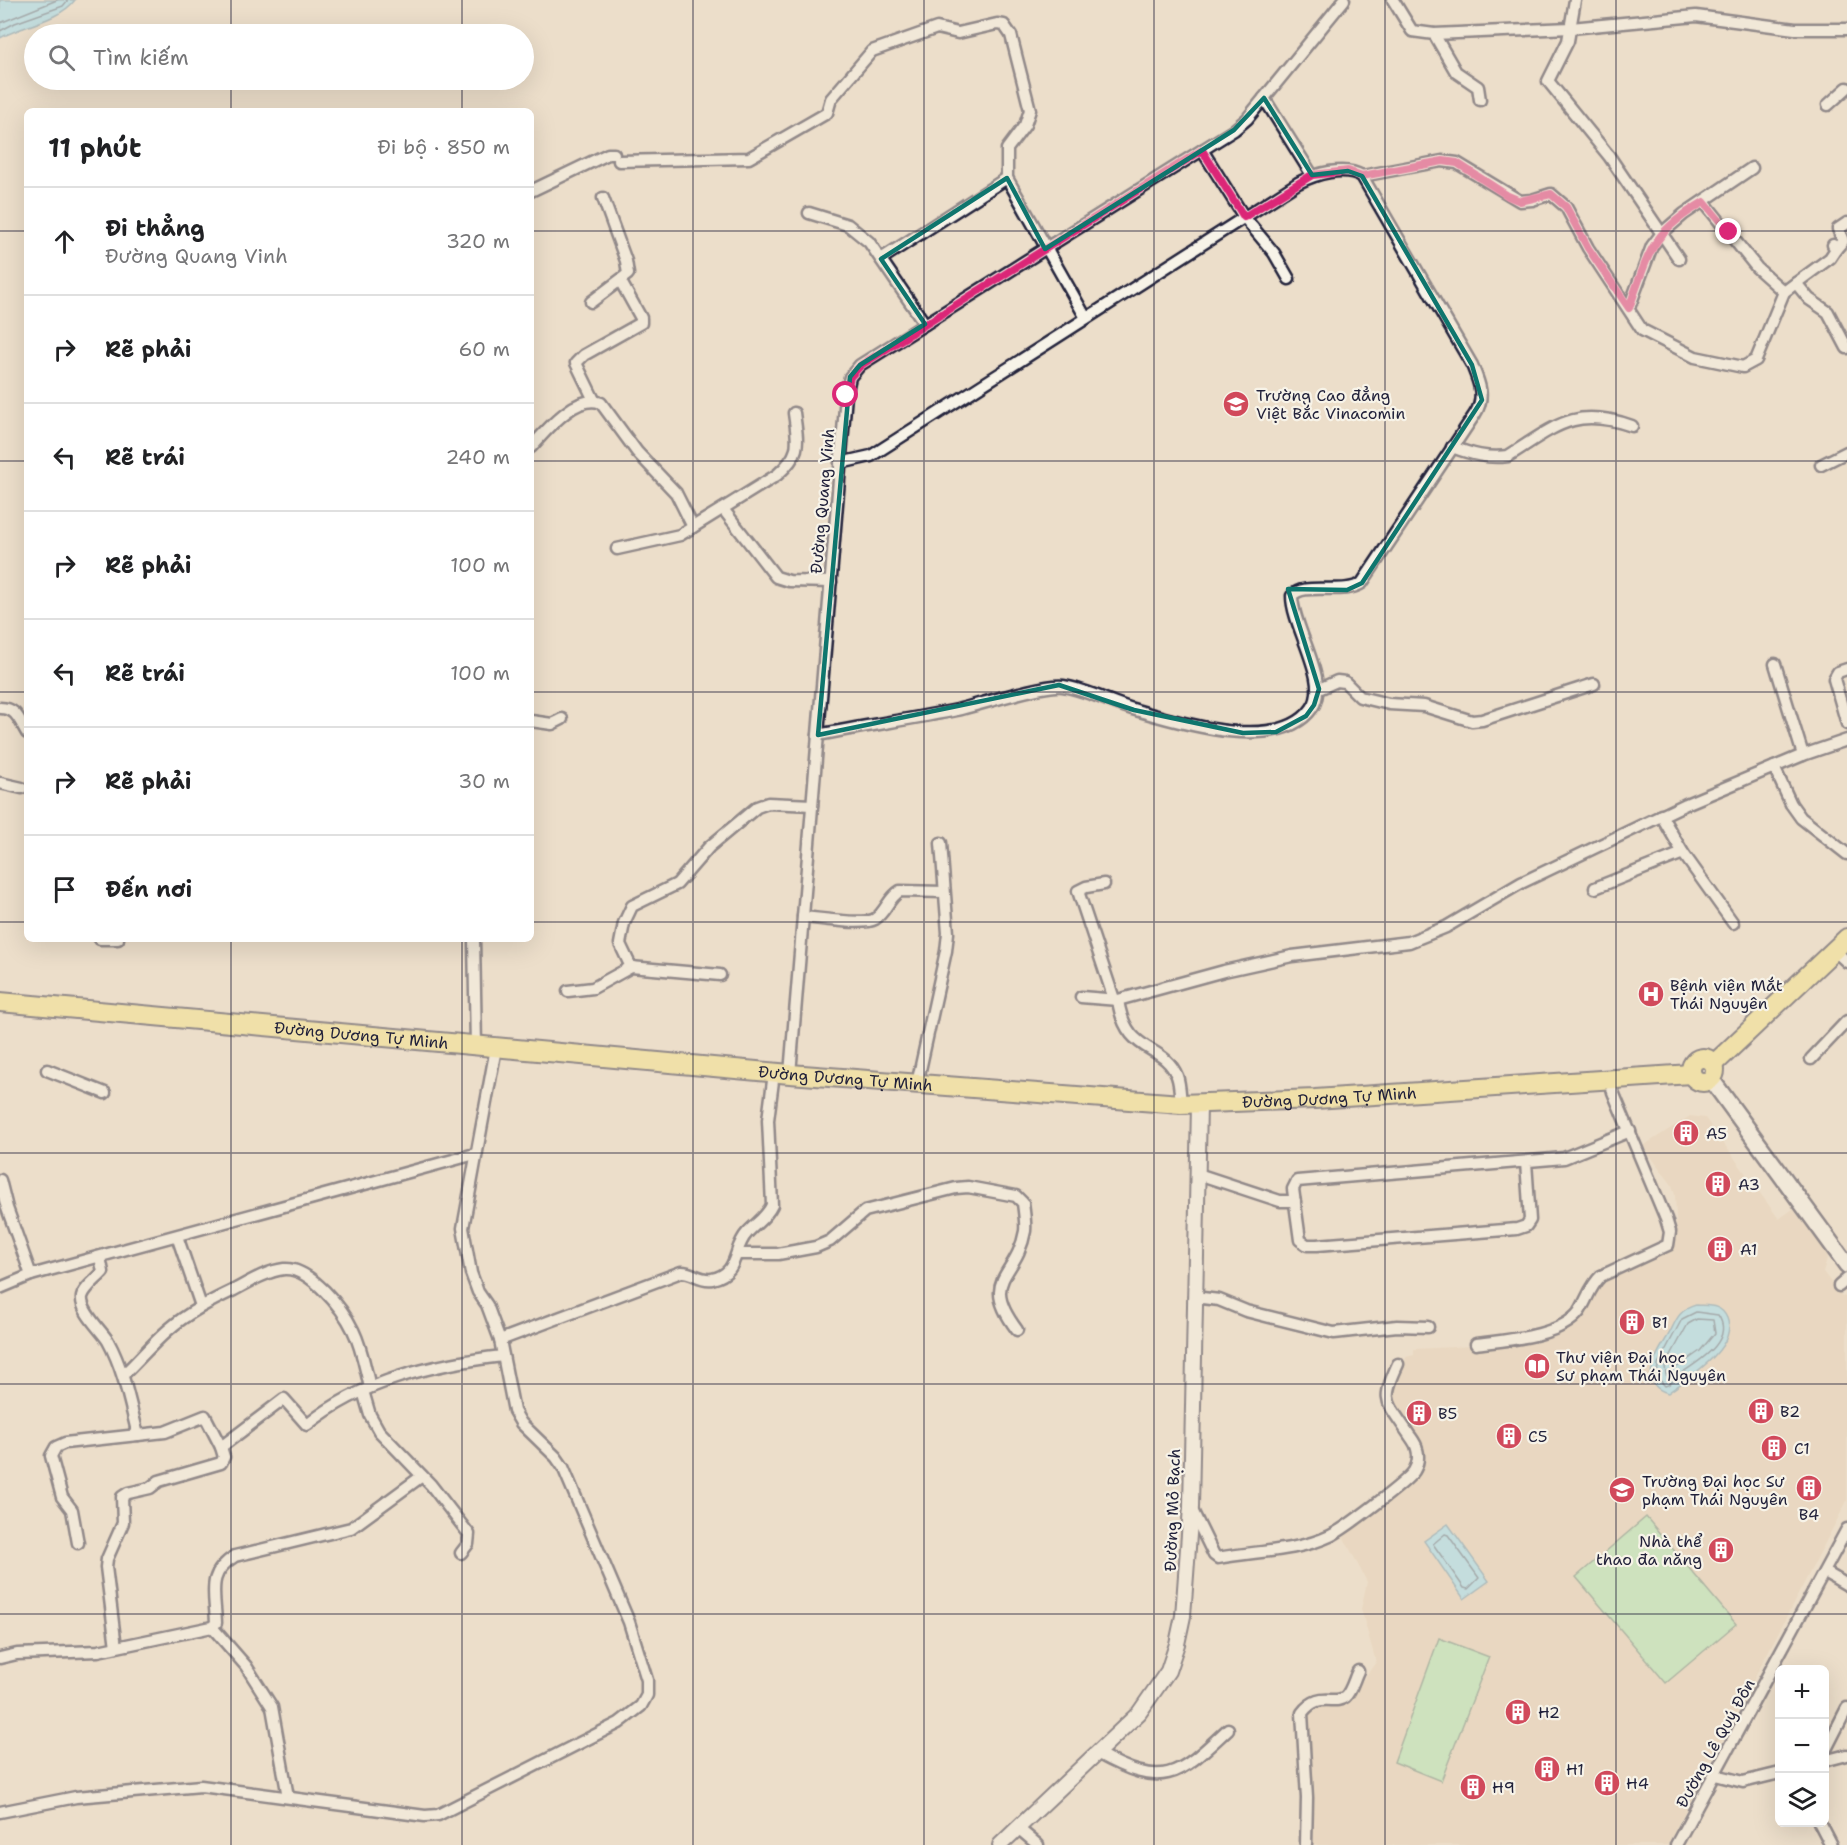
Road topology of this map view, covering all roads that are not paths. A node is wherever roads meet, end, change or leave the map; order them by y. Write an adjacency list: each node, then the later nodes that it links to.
1 (1344, 0): 8 (street, Đường Quang Vinh)
2 (1392, 0): 6 (street)
3 (1575, 0): 4 (street)
4 (1571, 28): 5 (street); 6 (street); 22 (street)
5 (1847, 29)
6 (1434, 34): 9 (street)
7 (1847, 88): 10 (street)
8 (1263, 98): 11 (street, Đường Quang Vinh); 13 (street)
9 (1480, 100)
10 (1828, 105)
11 (1202, 150): 20 (street); 23 (street, Đường Quang Vinh)
12 (1752, 168): 18 (street)
13 (1312, 175): 14 (street); 20 (street)
14 (1362, 176): 31 (street); 39 (street)
15 (1007, 178): 16 (street); 23 (street); 24 (street)
16 (534, 190)
17 (603, 198): 27 (street)
18 (1704, 202): 22 (street); 29 (street)
19 (809, 213): 24 (street)
20 (1244, 217): 26 (street); 32 (street)
21 (1847, 223): 28 (street)
22 (1662, 233): 25 (street); 31 (street)
23 (1045, 249): 32 (street); 33 (street, Đường Quang Vinh)
24 (881, 259): 33 (street)
25 (1679, 259)
26 (1289, 279)
27 (621, 282): 30 (street); 35 (street)
28 (1796, 283): 29 (street); 34 (street)
29 (1784, 292): 31 (street)
30 (591, 302)
31 (1629, 308)
32 (1086, 318): 41 (street)
33 (925, 324): 41 (street, Đường Quang Vinh)
34 (1847, 348)
35 (594, 400): 38 (street); 44 (street)
36 (794, 413): 43 (street)
37 (1632, 426): 39 (street)
38 (534, 444)
39 (1452, 447): 50 (street)
40 (1847, 452): 42 (street)
41 (840, 463): 46 (street, Đường Quang Vinh)
42 (1821, 465)
43 (723, 509): 44 (street); 46 (street)
44 (693, 527): 45 (street)
45 (617, 549)
46 (831, 582): 56 (street, Đường Quang Vinh)
47 (1775, 664): 58 (street)
48 (1847, 669): 54 (street)
49 (1594, 684): 50 (street)
50 (1319, 689): 56 (street)
51 (0, 708): 55 (street)
52 (562, 719): 53 (street)
53 (534, 721)
54 (1847, 724)
55 (24, 728)
56 (818, 735): 62 (street, Đường Quang Vinh)
57 (1847, 740): 58 (street)
58 (1803, 754): 59 (street)
59 (1774, 767): 63 (street); 66 (street)
60 (0, 783): 61 (street)
61 (22, 788)
62 (812, 805): 70 (street, Đường Quang Vinh); 74 (street)
63 (1661, 815): 65 (street); 78 (street)
64 (941, 843): 69 (street)
65 (1683, 853): 68 (street); 71 (street)
66 (1847, 854)
67 (1104, 884): 78 (street)
68 (1595, 888)
69 (944, 892): 70 (street); 88 (street)
70 (803, 917): 86 (street, Đường Quang Vinh)
71 (1733, 923)
72 (474, 942): 81 (street)
73 (1843, 950): 85 (highway)
74 (631, 968): 75 (street); 76 (street)
75 (720, 975)
76 (568, 992)
77 (1081, 997): 78 (street)
78 (1116, 999): 90 (street)
79 (0, 1002): 81 (highway, Đường Dương Tự Minh)
80 (1847, 1020): 83 (street)
81 (476, 1046): 82 (highway, Đường Dương Tự Minh)
82 (496, 1048): 86 (highway, Đường Dương Tự Minh); 92 (street)
83 (1811, 1059)
84 (47, 1070): 89 (street)
85 (1712, 1071): 87 (highway, Đường Dương Tự Minh); 100 (main road)
86 (782, 1074): 88 (highway, Đường Dương Tự Minh); 98 (street, Đường Quang Vinh)
87 (1609, 1077): 90 (highway, Đường Dương Tự Minh); 91 (street)
88 (917, 1084): 90 (highway, Đường Dương Tự Minh)
89 (105, 1093)
90 (1190, 1105): 94 (street, Đường Mỏ Bạch)
91 (1630, 1131): 93 (street); 108 (street)
92 (475, 1154): 97 (street); 107 (street)
93 (1526, 1162): 96 (street); 96 (street)
94 (1198, 1174): 96 (street); 103 (street, Đường Mỏ Bạch)
95 (0, 1180): 101 (street)
96 (1295, 1201)
97 (177, 1236): 99 (street); 104 (street)
98 (738, 1254): 106 (street); 107 (street, Đường Quang Vinh)
99 (100, 1257): 101 (street); 111 (street)
100 (1847, 1265)
101 (32, 1275): 102 (street)
102 (0, 1288)
103 (1194, 1297): 105 (street); 116 (street, Đường Mỏ Bạch)
104 (201, 1306): 111 (street); 112 (street)
105 (1428, 1327)
106 (1017, 1330)
107 (500, 1340): 109 (street)
108 (1476, 1344)
109 (503, 1356): 112 (street); 134 (street)
110 (1398, 1364): 116 (street)
111 (123, 1375): 113 (street)
112 (366, 1389): 114 (street); 115 (street)
113 (138, 1435): 114 (street); 118 (street)
114 (221, 1448): 123 (street)
115 (422, 1476): 119 (street); 122 (street)
116 (1191, 1507): 129 (street, Đường Mỏ Bạch)
117 (1847, 1528): 120 (street, Đường Lê Quý Đôn)
118 (78, 1543)
119 (461, 1553)
120 (1825, 1572): 121 (street); 133 (street, Đường Lê Quý Đôn)
121 (1847, 1585)
122 (212, 1627): 123 (street); 134 (street)
123 (117, 1647): 124 (street)
124 (0, 1658)
125 (1358, 1671): 140 (street)
126 (1847, 1708): 128 (street)
127 (1228, 1729): 129 (street)
128 (1829, 1743)
129 (1097, 1753): 137 (street, Đường Mỏ Bạch)
130 (1847, 1755): 131 (street)
131 (1829, 1760)
132 (1775, 1774): 133 (street)
133 (1715, 1775): 141 (street, Đường Lê Quý Đôn)
134 (288, 1797): 135 (street)
135 (0, 1812)
136 (1822, 1827): 142 (street)
137 (1018, 1828): 138 (street, Đường Mỏ Bạch); 139 (street)
138 (1000, 1845)
139 (1038, 1845)
140 (1306, 1845)
141 (1676, 1845)
142 (1831, 1845)

